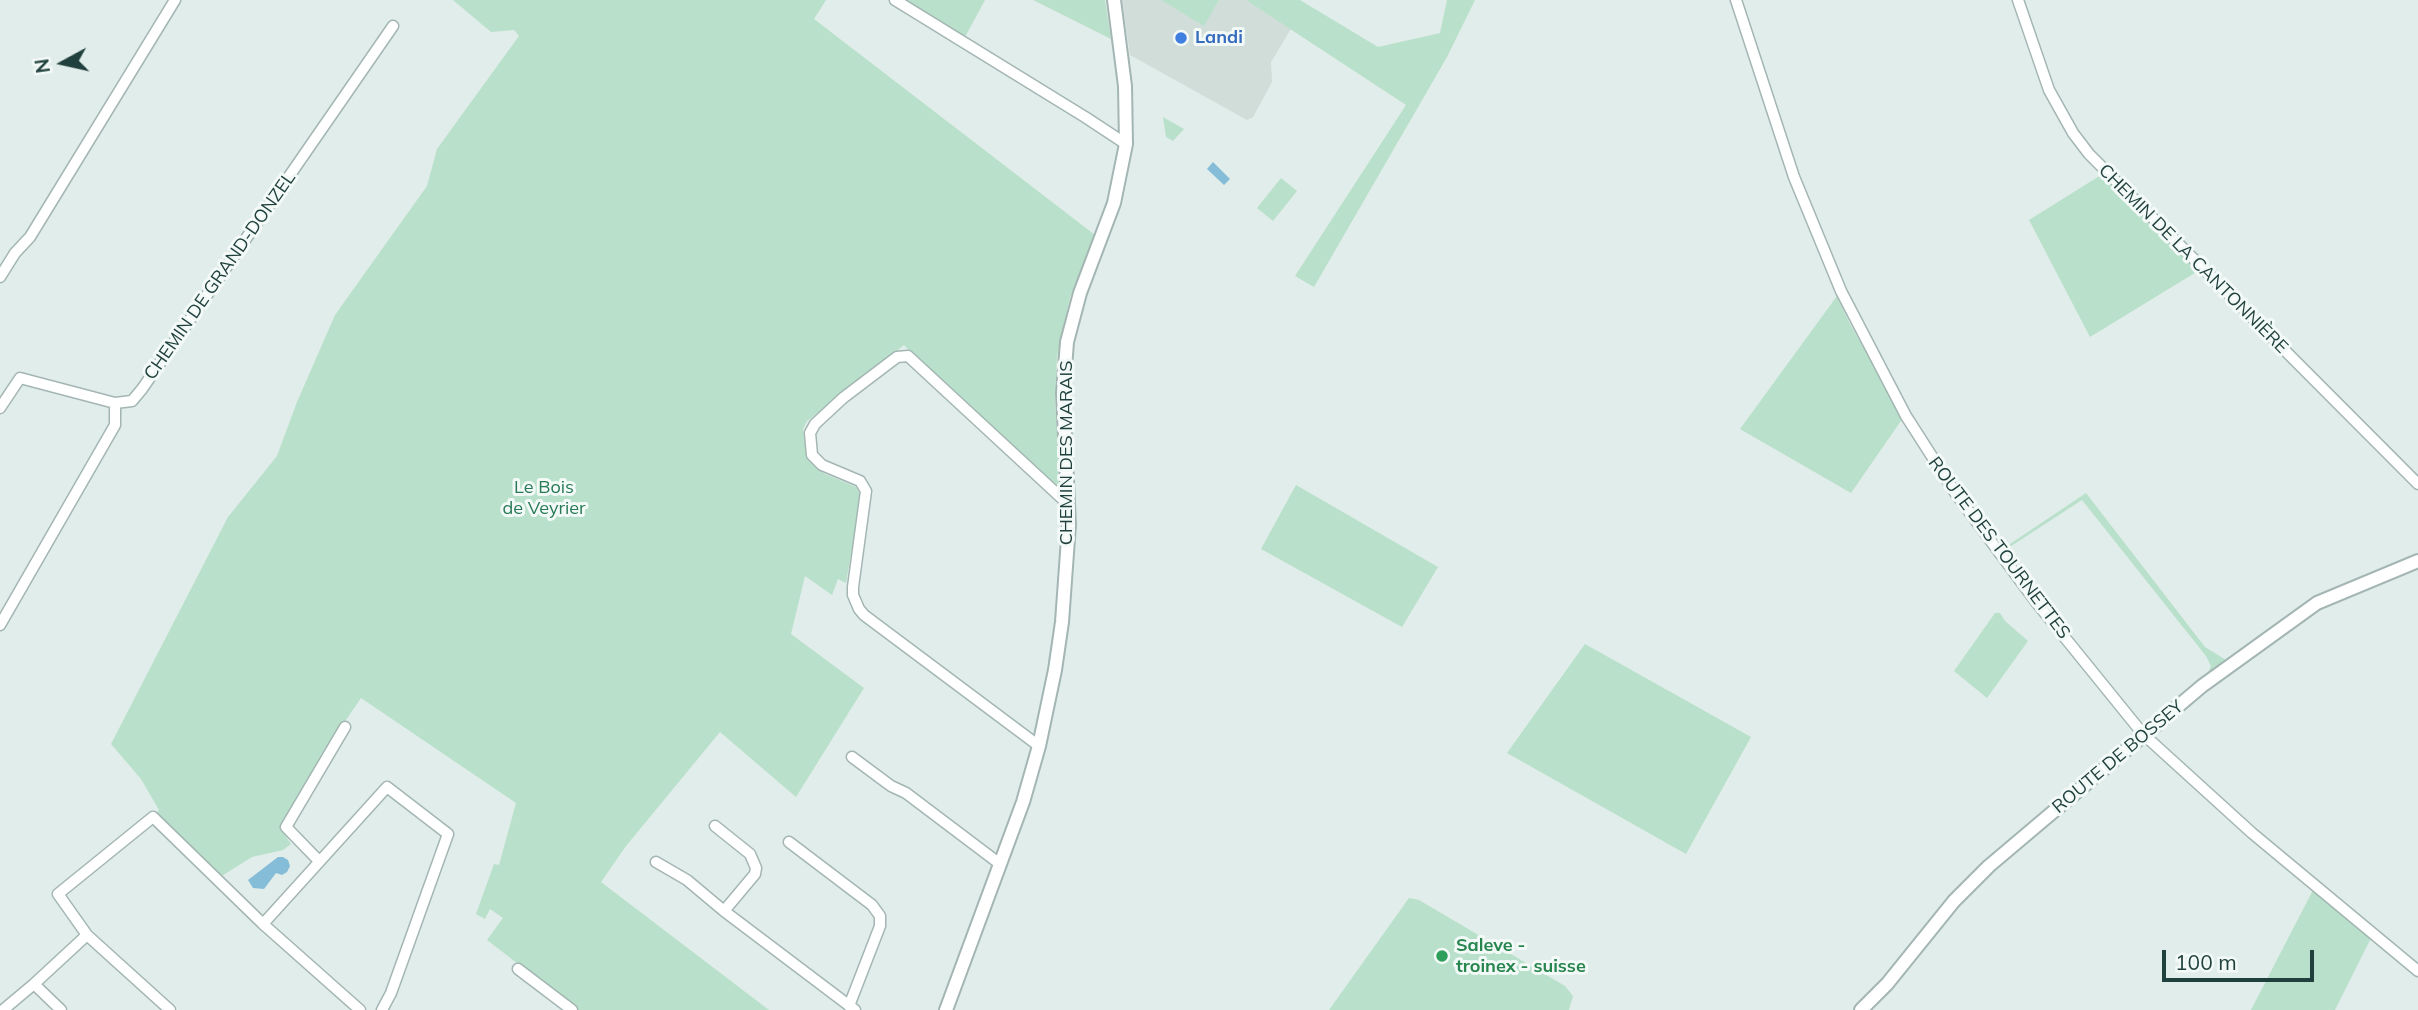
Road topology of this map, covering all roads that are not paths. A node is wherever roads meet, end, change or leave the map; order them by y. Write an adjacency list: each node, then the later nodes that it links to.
1 (175, 0): 8 (street)
2 (895, 0): 7 (street)
3 (1114, 0): 7 (street, CHEMIN DES MARAIS)
4 (1735, 0): 16 (street, ROUTE DES TOURNETTES)
5 (2018, 0): 11 (street, CHEMIN DE LA CANTONNIÈRE)
6 (393, 26): 9 (street, CHEMIN DE GRAND-DONZEL)
7 (1125, 144): 12 (street, CHEMIN DES MARAIS)
8 (0, 277)
9 (115, 403): 10 (street); 14 (street)
10 (0, 408)
11 (2418, 484)
12 (1068, 504): 17 (street, CHEMIN DES MARAIS); 17 (street)
13 (2418, 561): 16 (street, ROUTE DE BOSSEY)
14 (0, 625)
15 (345, 727): 21 (street)
16 (2143, 734): 28 (street, ROUTE DES TOURNETTES); 38 (street, ROUTE DE BOSSEY)
17 (1039, 746): 23 (street, CHEMIN DES MARAIS)
18 (852, 757): 23 (street)
19 (715, 826): 24 (street)
20 (789, 842): 30 (street)
21 (319, 861): 25 (street); 35 (street)
22 (656, 862): 24 (street)
23 (1000, 864): 37 (street, CHEMIN DES MARAIS)
24 (724, 911): 30 (street)
25 (263, 924): 26 (street); 34 (street)
26 (88, 935): 29 (street); 33 (street)
27 (518, 969): 36 (street)
28 (2418, 971)
29 (34, 984): 31 (street); 32 (street)
30 (852, 1008)
31 (3, 1010)
32 (61, 1010)
33 (170, 1010)
34 (360, 1010)
35 (382, 1010)
36 (572, 1010)
37 (946, 1010)
38 (1861, 1010)

